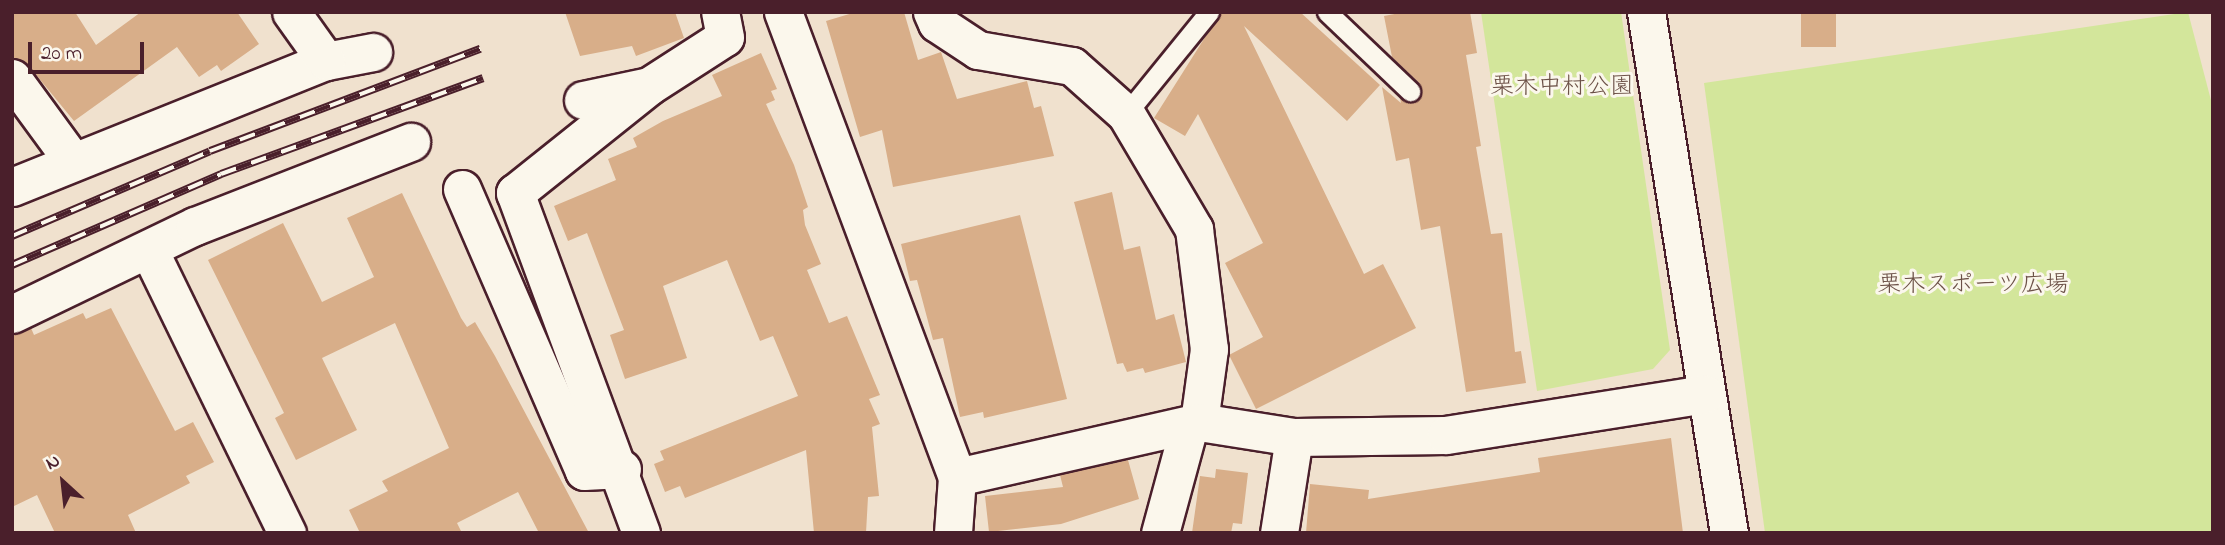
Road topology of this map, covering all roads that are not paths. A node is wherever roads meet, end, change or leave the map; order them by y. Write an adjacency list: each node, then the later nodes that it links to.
1 (291, 12): 9 (street)
2 (720, 12): 11 (street)
3 (782, 12): 25 (street)
4 (932, 12): 14 (street)
5 (1209, 12): 14 (lane)
6 (1327, 12): 12 (lane)
7 (1646, 12): 21 (street)
8 (373, 52): 9 (street)
9 (326, 61): 16 (street)
10 (12, 78): 16 (street)
11 (649, 86): 13 (street); 24 (street)
12 (1410, 91)
13 (583, 100)
14 (1126, 114): 22 (street)
15 (411, 142): 19 (street)
16 (72, 160): 17 (street)
17 (12, 187)
18 (462, 189): 24 (street)
19 (149, 250): 20 (street); 26 (street)
20 (12, 314)
21 (1705, 394): 23 (street); 31 (street)
22 (1194, 424): 23 (street); 25 (street); 29 (street)
23 (1294, 437): 30 (street)
24 (622, 469): 27 (street)
25 (957, 477): 28 (street)
26 (287, 533)
27 (641, 533)
28 (953, 533)
29 (1160, 533)
30 (1279, 533)
31 (1729, 533)

